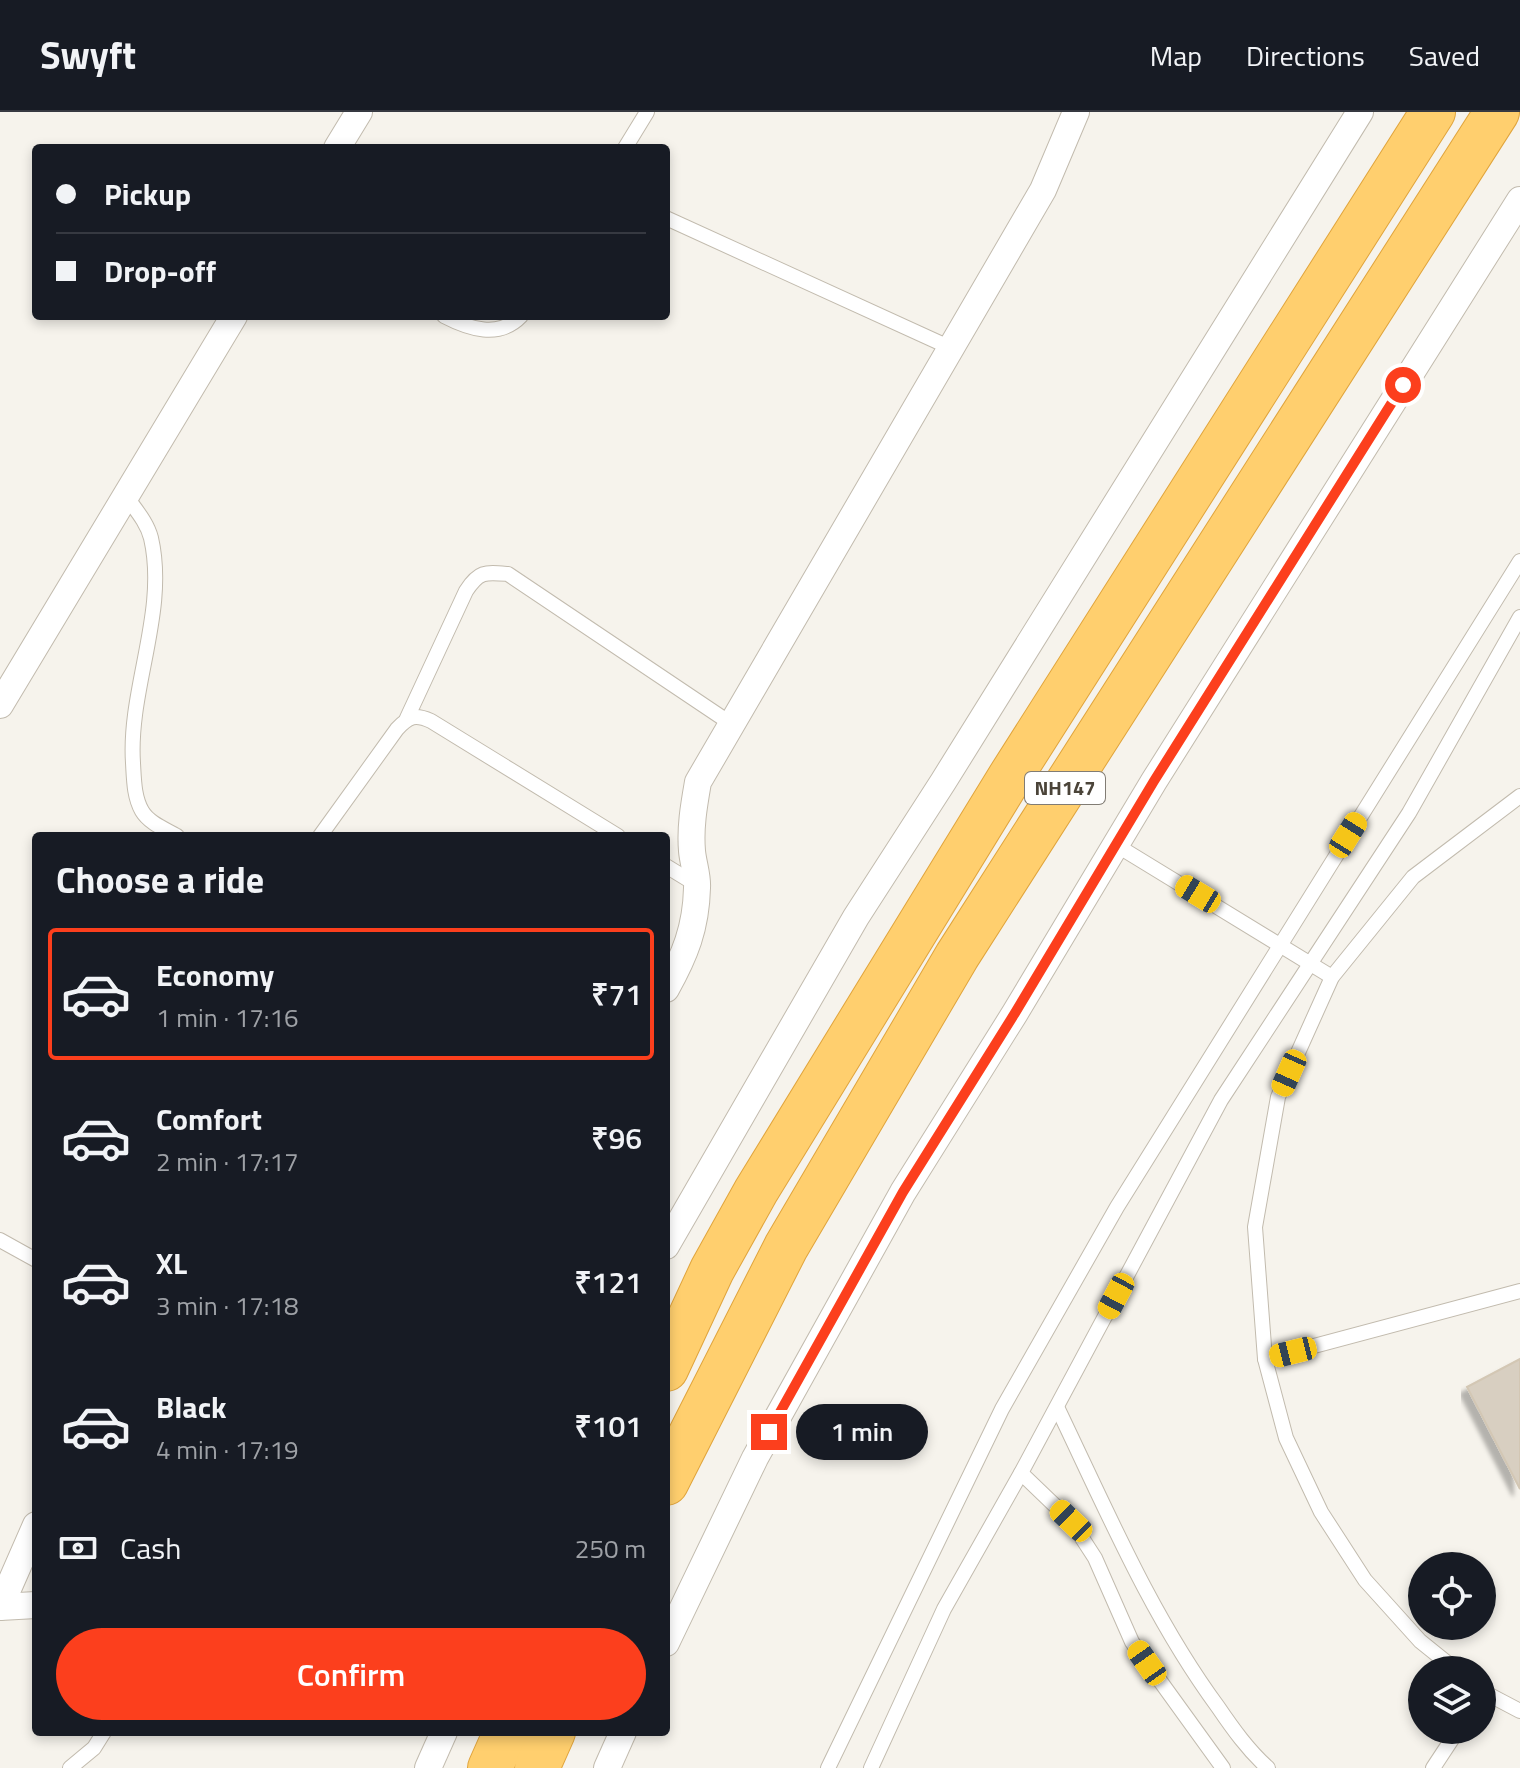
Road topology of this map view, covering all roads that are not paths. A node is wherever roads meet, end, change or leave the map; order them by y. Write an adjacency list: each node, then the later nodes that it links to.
1 (359, 112): 7 (street)
2 (647, 112): 8 (lane)
3 (1076, 112): 14 (street)
4 (1360, 112): 32 (street)
5 (1433, 112): 37 (highway, NH147)
6 (1497, 112): 40 (highway, NH147)
7 (339, 144)
8 (627, 144)
9 (1520, 200): 25 (street)
10 (670, 220): 14 (lane)
11 (232, 320): 15 (street)
12 (454, 320): 13 (lane)
13 (517, 320)
14 (951, 348): 20 (street)
15 (126, 496): 18 (street); 22 (lane)
16 (1520, 561): 28 (lane)
17 (1520, 617): 29 (lane)
18 (0, 705)
19 (407, 718): 20 (lane); 23 (lane); 24 (lane)
20 (733, 725): 27 (street)
21 (1520, 796): 30 (lane)
22 (170, 832)
23 (323, 832)
24 (611, 832)
25 (1116, 845): 28 (lane); 44 (street)
26 (670, 868): 27 (lane)
27 (698, 885): 31 (street)
28 (1280, 943): 29 (lane); 59 (lane)
29 (1311, 962): 30 (lane); 38 (lane)
30 (1332, 977): 36 (lane)
31 (670, 982)
32 (670, 1239)
33 (0, 1240): 34 (lane)
34 (32, 1258)
35 (1520, 1291): 36 (lane)
36 (1265, 1359): 45 (lane)
37 (670, 1360)
38 (1057, 1407): 39 (lane); 62 (lane)
39 (1021, 1473): 60 (lane); 61 (lane)
40 (670, 1475)
41 (32, 1534): 43 (street)
42 (32, 1605): 43 (street)
43 (0, 1607)
44 (670, 1635)
45 (1439, 1656)
46 (1496, 1699): 47 (lane)
47 (1520, 1711)
48 (102, 1736): 54 (lane)
49 (442, 1736): 55 (street)
50 (504, 1736): 56 (highway)
51 (551, 1736): 57 (highway)
52 (621, 1736): 58 (street)
53 (1449, 1744): 63 (lane)
54 (70, 1768)
55 (428, 1768)
56 (490, 1768)
57 (537, 1768)
58 (607, 1768)
59 (828, 1768)
60 (871, 1768)
61 (1223, 1768)
62 (1268, 1768)
63 (1433, 1768)

